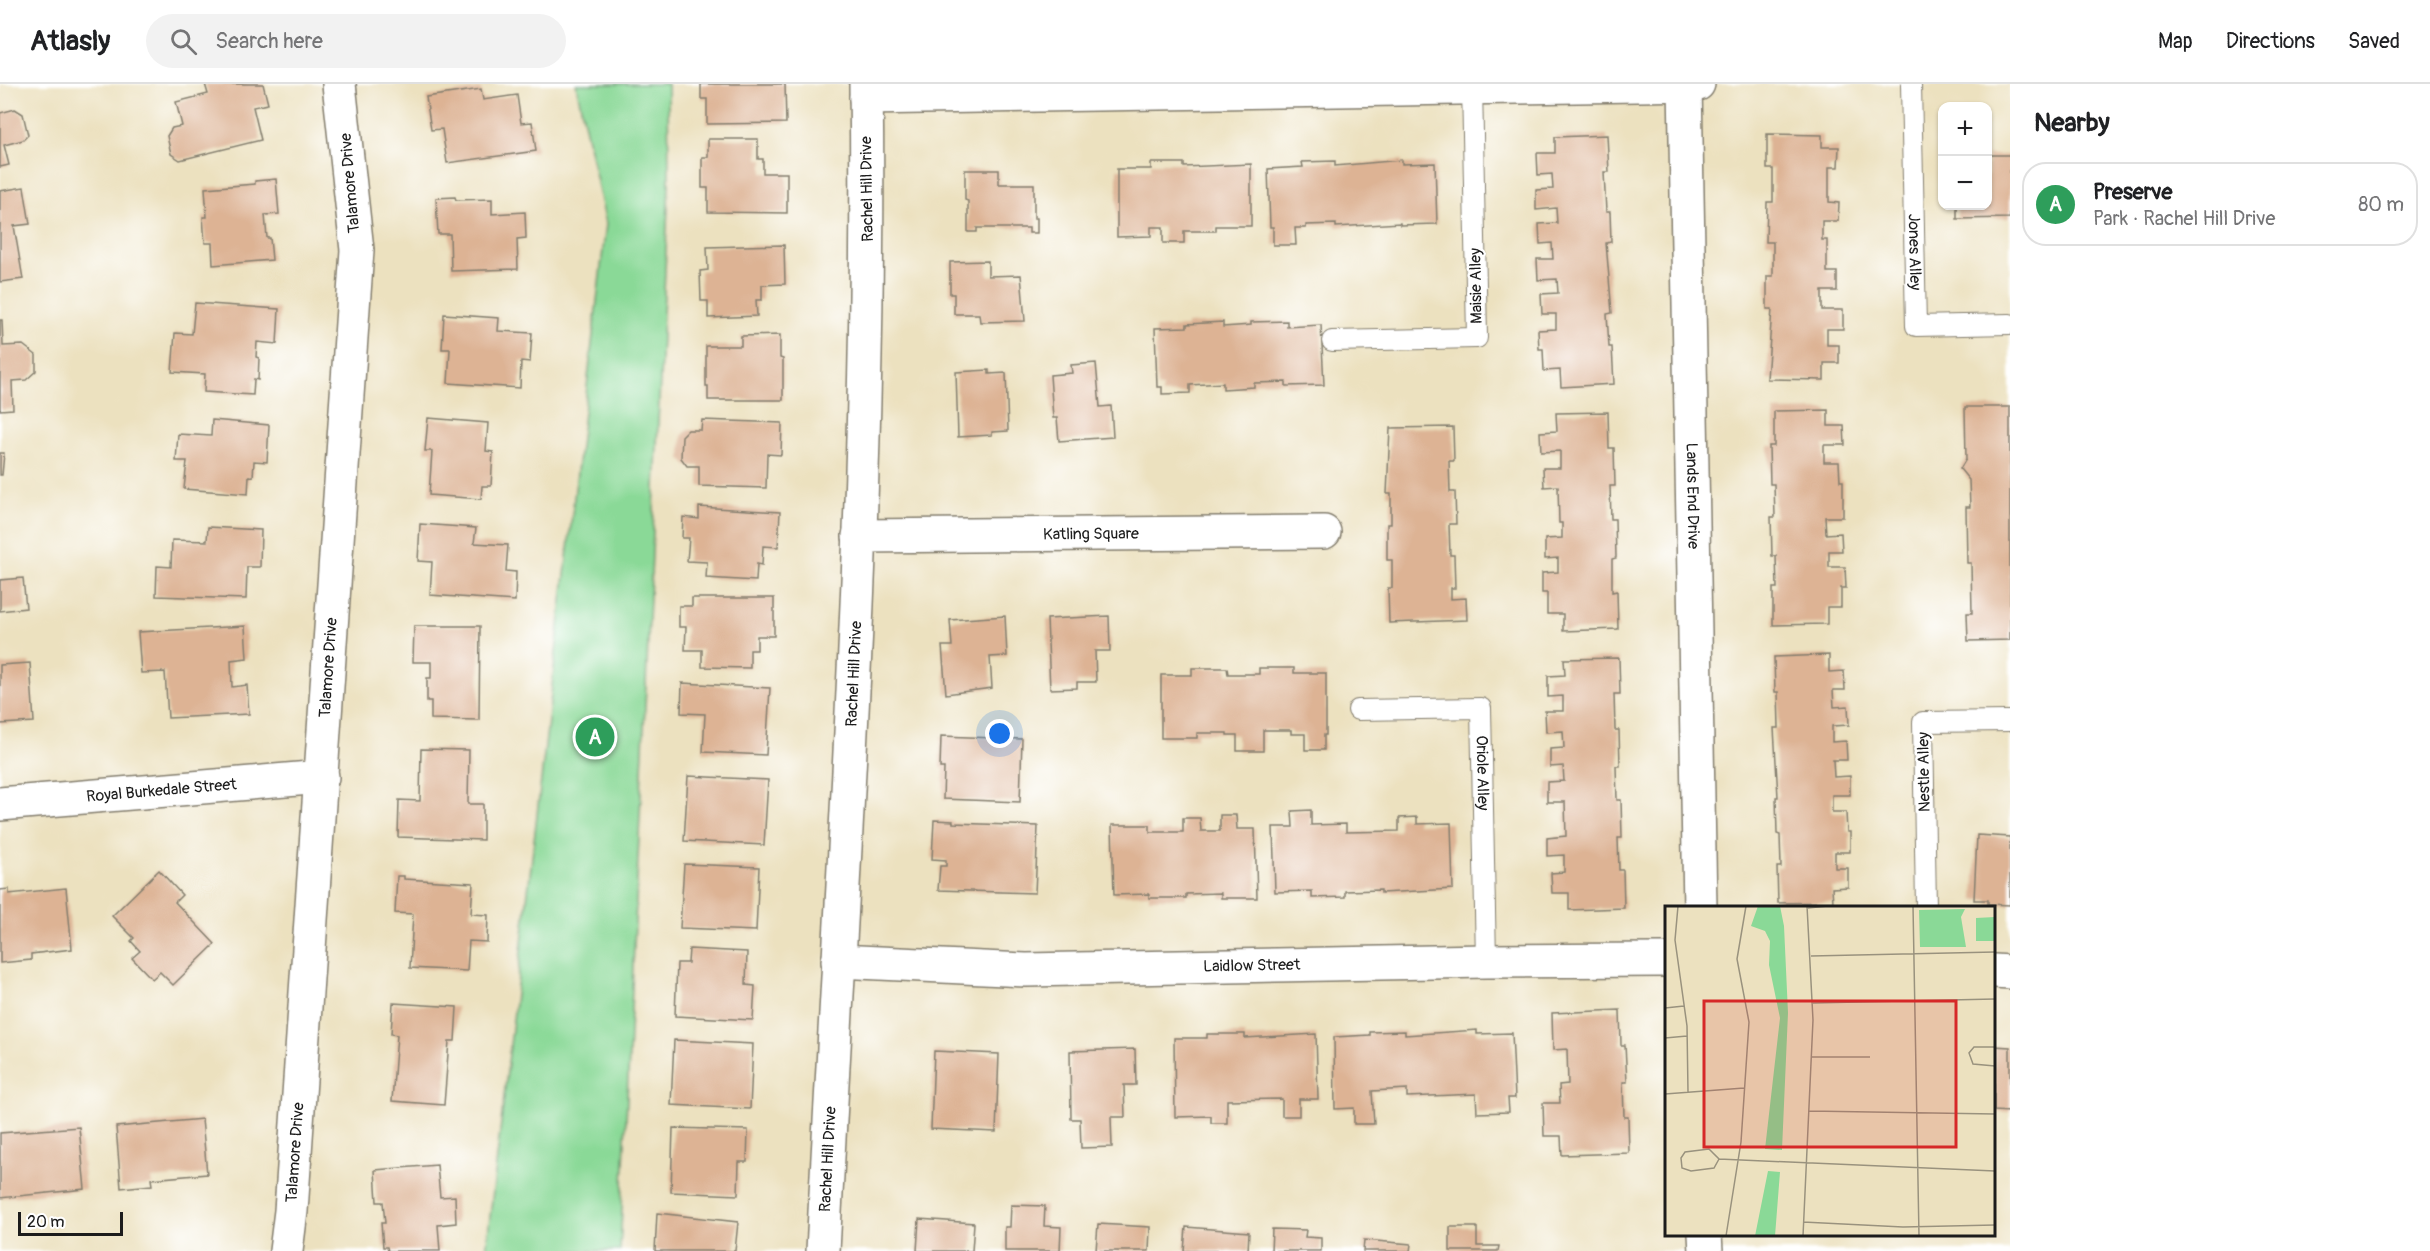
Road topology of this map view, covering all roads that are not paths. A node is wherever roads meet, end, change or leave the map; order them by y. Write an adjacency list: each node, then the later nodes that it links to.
1 (339, 84): 13 (street, Talamore Drive)
2 (1685, 84): 3 (street, Rachel Hill Drive); 5 (street, Rachel Hill Drive); 15 (street, Lands End Drive)
3 (1698, 84)
4 (1911, 84): 7 (lane, Jones Alley)
5 (1472, 86): 6 (street, Rachel Hill Drive); 8 (lane, Maisie Alley)
6 (866, 91): 10 (street, Rachel Hill Drive)
7 (2010, 324)
8 (1332, 341)
9 (1324, 532): 10 (street, Katling Square)
10 (860, 536): 18 (street, Rachel Hill Drive)
11 (1358, 710): 19 (lane, Oriole Alley)
12 (2010, 721): 16 (lane, Nestle Alley)
13 (322, 777): 14 (street, Royal Burkedale Street); 23 (street, Talamore Drive)
14 (0, 804)
15 (1700, 906)
16 (1926, 906)
17 (1665, 960): 19 (street, Laidlow Street)
18 (838, 961): 19 (street, Laidlow Street); 24 (street, Rachel Hill Drive)
19 (1486, 961)
20 (1995, 971): 21 (street)
21 (2010, 972)
22 (1705, 1236): 25 (street)
23 (286, 1251)
24 (823, 1251)
25 (1706, 1251)

